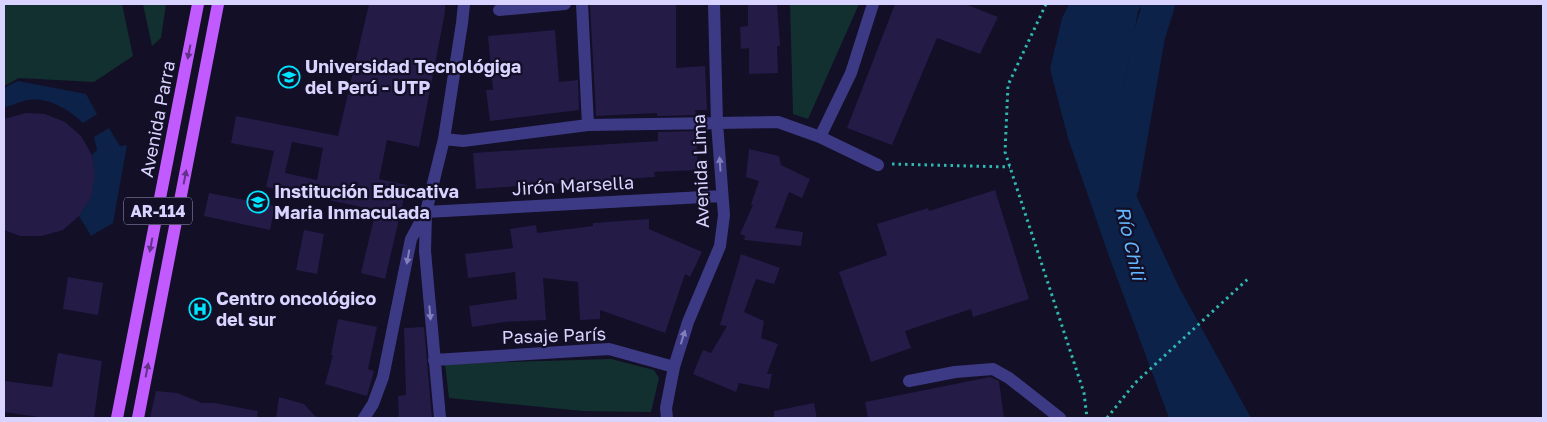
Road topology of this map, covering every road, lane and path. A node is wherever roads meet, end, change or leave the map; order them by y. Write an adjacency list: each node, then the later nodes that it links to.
1 (198, 4): 23 (main road, Avenida Parra / AR-114, one-way to 23)
2 (218, 4): 24 (main road, AR-114, one-way to 2)
3 (464, 4): 13 (street)
4 (565, 4): 9 (street)
5 (582, 4): 11 (street)
6 (714, 4): 10 (street, Avenida Lima)
7 (873, 4): 12 (street)
8 (1046, 4): 16 (path)
9 (499, 10)
10 (717, 123): 11 (street); 12 (street); 17 (street, Avenida Lima, one-way to 10)
11 (588, 125): 13 (street)
12 (820, 137): 15 (street)
13 (444, 139): 18 (street)
14 (892, 164): 16 (path)
15 (878, 165)
16 (1010, 167): 29 (path)
17 (722, 196): 18 (street, Jirón Marsella); 21 (street, Avenida Lima, one-way to 17)
18 (426, 212): 20 (street, one-way to 20); 25 (street, one-way to 25)
19 (1250, 277): 30 (path)
20 (434, 360): 21 (street, Pasaje París); 26 (street)
21 (674, 366): 27 (street, Avenida Lima)
22 (909, 380): 28 (street)
23 (117, 418)
24 (138, 418)
25 (364, 418)
26 (440, 418)
27 (666, 418)
28 (1060, 418)
29 (1087, 418)
30 (1107, 418)

